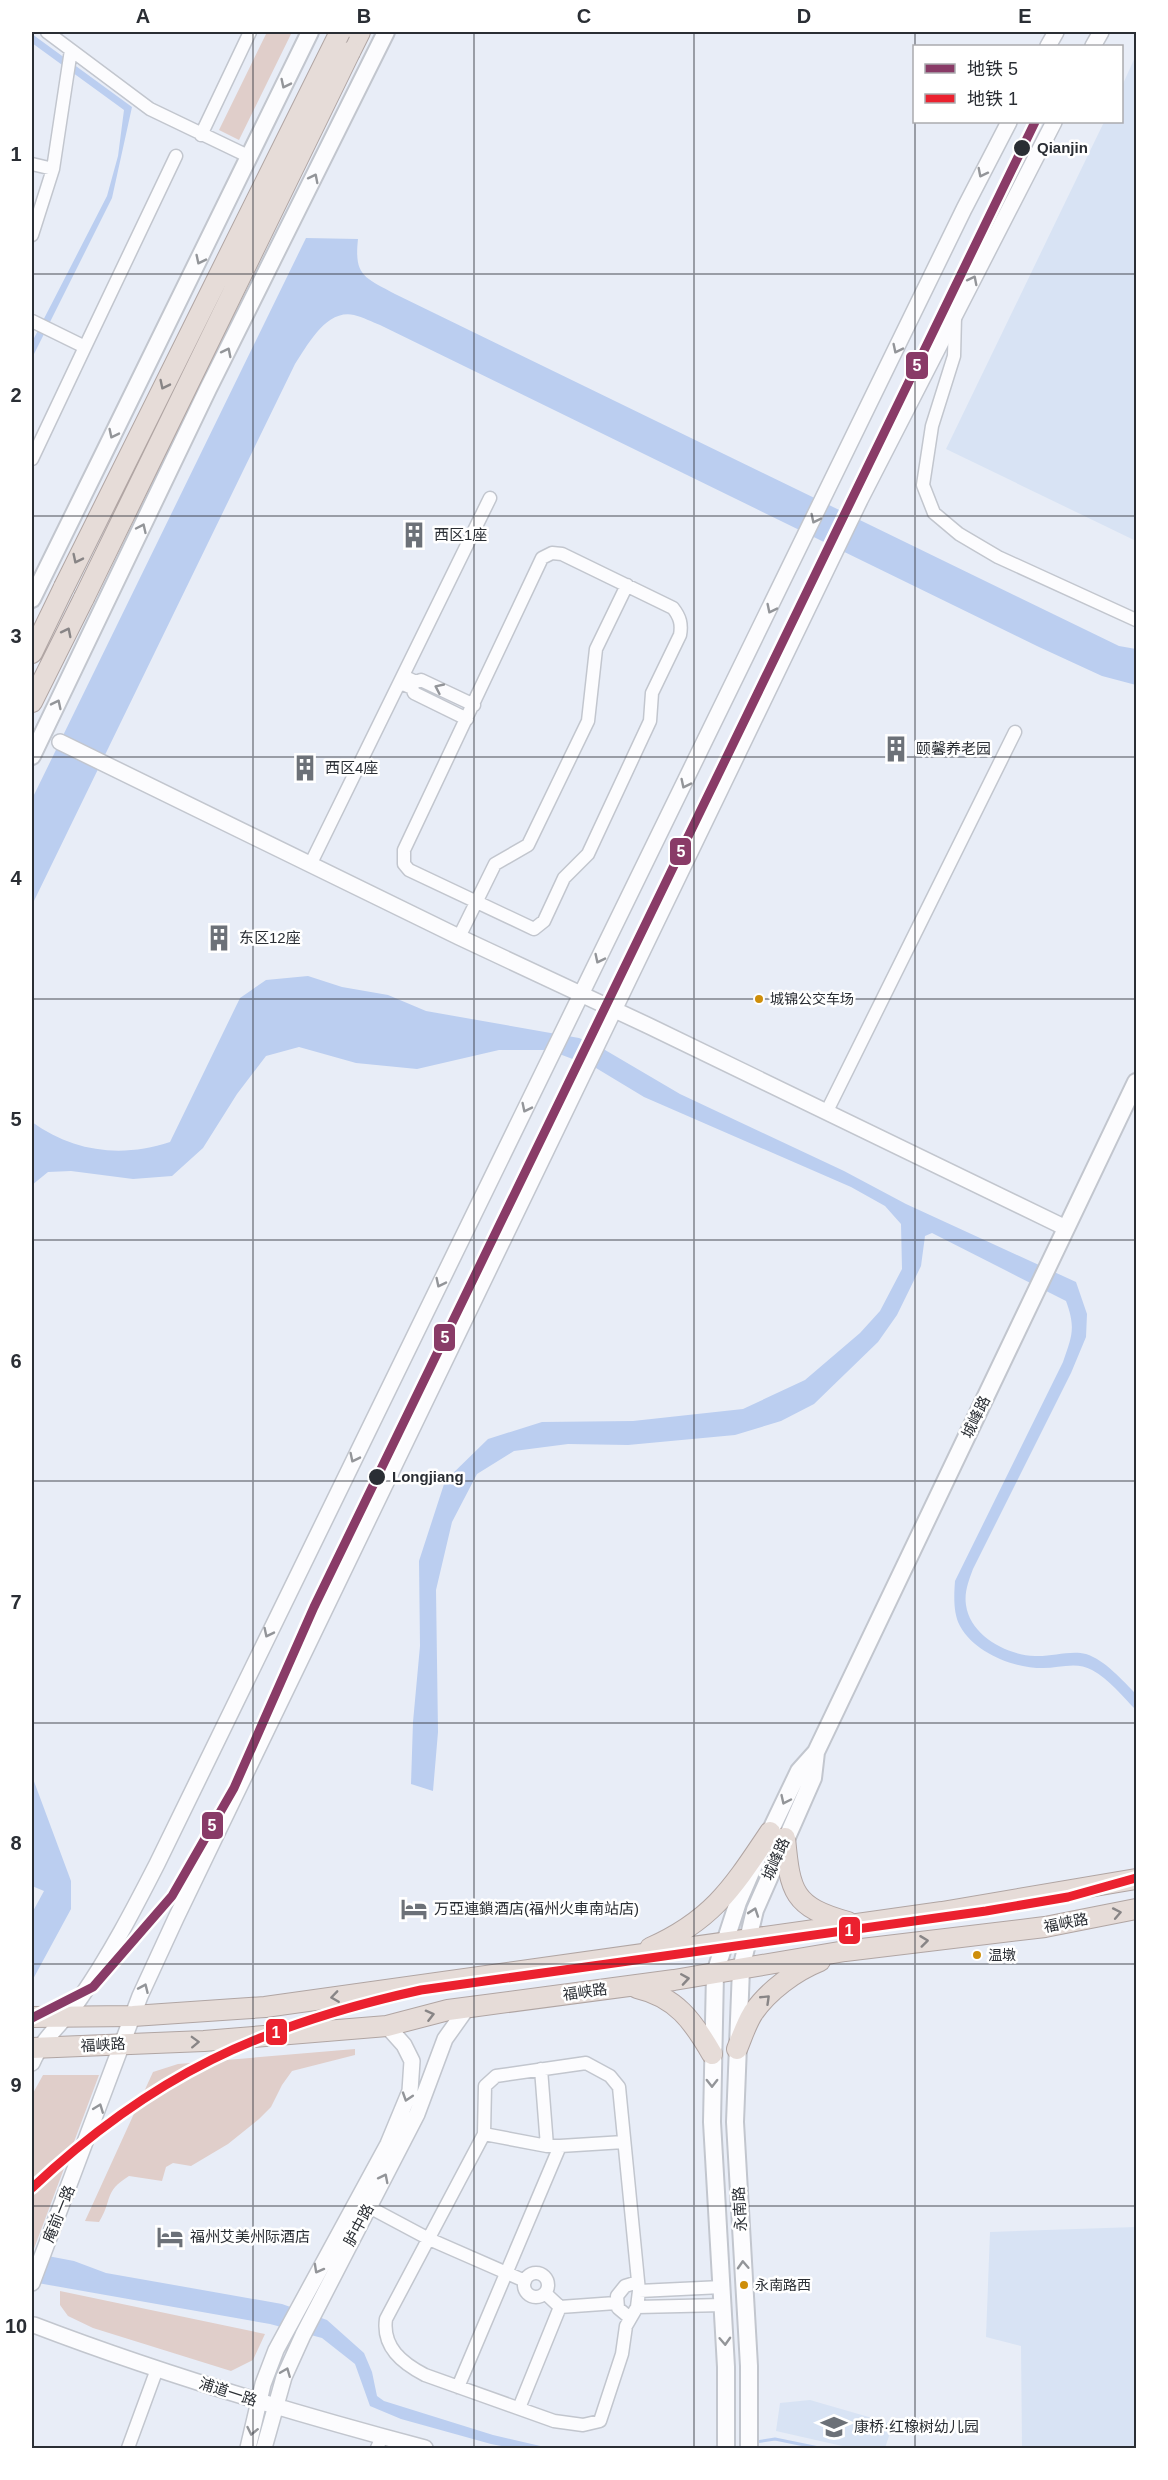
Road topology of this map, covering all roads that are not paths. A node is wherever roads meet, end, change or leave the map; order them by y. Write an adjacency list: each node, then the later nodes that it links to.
1 (47, 32): 7 (street)
2 (250, 32): 10 (street)
3 (310, 32): 12 (main road, one-way to 12)
4 (340, 32): 28 (highway, one-way to 28, bridge)
5 (360, 32): 30 (highway, one-way to 5, bridge)
6 (386, 32): 17 (main road, one-way to 6)
7 (69, 60): 10 (street); 14 (street)
8 (1008, 123): 40 (street, one-way to 40)
9 (1053, 123): 18 (street, 庵前一路, one-way to 9)
10 (201, 135): 12 (street)
11 (176, 156): 20 (street)
12 (250, 157): 15 (main road)
13 (32, 164): 14 (street)
14 (53, 169): 16 (street)
15 (224, 212): 17 (main road); 21 (main road, one-way to 21)
16 (32, 235)
17 (283, 240): 22 (main road, one-way to 17)
18 (955, 316): 27 (street); 41 (street, 庵前一路)
19 (40, 325): 20 (street)
20 (85, 346): 23 (street)
21 (139, 381): 22 (main road); 26 (main road, one-way to 26)
22 (208, 389): 34 (main road, one-way to 22)
23 (32, 459)
24 (490, 498): 29 (street)
25 (627, 585): 31 (street); 38 (street); 38 (street)
26 (32, 599)
27 (1137, 620)
28 (32, 653)
29 (402, 679): 31 (street, one-way to 29); 32 (street); 37 (street)
30 (32, 702)
31 (474, 705): 32 (street)
32 (467, 719): 38 (street)
33 (1016, 732): 43 (street)
34 (43, 734): 35 (street); 36 (main road)
35 (60, 742): 37 (street)
36 (32, 756)
37 (310, 865): 39 (street)
38 (476, 903): 39 (street)
39 (459, 938): 40 (street)
40 (582, 994): 41 (street); 65 (street, one-way to 65)
41 (615, 1010): 43 (street); 63 (street, 庵前一路, one-way to 41)
42 (1137, 1082): 44 (main road, 城峰路)
43 (827, 1112): 44 (street)
44 (1066, 1228): 45 (main road, 城峰路)
45 (778, 1835): 46 (main road, 城峰路); 47 (main road, 城峰路); 51 (highway); 56 (highway)
46 (754, 1865): 47 (main road); 53 (main road, 城峰路)
47 (770, 1872): 52 (main road, 城峰路, one-way to 47)
48 (1137, 1879): 50 (highway, 福峡路)
49 (1137, 1909): 54 (highway, 福峡路, one-way to 49)
50 (877, 1921): 51 (highway, 福峡路); 54 (highway)
51 (854, 1924): 52 (highway, 福峡路)
52 (746, 1938): 53 (highway, 福峡路); 58 (main road, 城峰路)
53 (725, 1942): 56 (highway, 福峡路); 59 (main road, 城峰路)
54 (880, 1947): 55 (highway, 福峡路)
55 (845, 1951): 58 (highway, 福峡路); 68 (highway, one-way to 55)
56 (629, 1957): 57 (highway, 福峡路)
57 (598, 1962): 61 (highway); 63 (highway, 福峡路, one-way to 63)
58 (741, 1969): 59 (highway, 福峡路); 68 (main road, 永南路)
59 (716, 1973): 60 (highway, 福峡路, one-way to 59); 70 (main road, 城峰路)
60 (628, 1986): 61 (highway, 福峡路); 70 (highway)
61 (601, 1990): 62 (highway, 福峡路)
62 (467, 2008): 66 (highway, 福峡路, one-way to 62); 76 (street, 胪中路, one-way to 62)
63 (134, 2016): 65 (highway, 福峡路); 67 (street, 庵前一路)
64 (32, 2017): 65 (highway, 福峡路)
65 (65, 2018): 69 (street)
66 (387, 2026): 67 (highway, 福峡路, one-way to 66); 91 (street, 胪中路, one-way to 91)
67 (124, 2043): 69 (highway, 福峡路); 80 (street, 庵前一路, one-way to 67)
68 (737, 2049): 100 (main road, 永南路, one-way to 68)
69 (34, 2053)
70 (712, 2054): 82 (main road, 城峰路, one-way to 82)
71 (541, 2069): 72 (street); 73 (street); 74 (street)
72 (484, 2134): 74 (street); 77 (street)
73 (624, 2142): 75 (street); 81 (street)
74 (547, 2146): 75 (street)
75 (560, 2146): 78 (street)
76 (369, 2207): 77 (street); 92 (street, 胪中路, one-way to 76)
77 (429, 2239): 78 (street); 90 (street)
78 (506, 2273): 79 (street); 90 (street)
79 (525, 2282): 83 (street); 83 (street)
80 (32, 2283)
81 (638, 2286): 82 (street); 84 (street); 87 (street)
82 (722, 2287): 85 (main road, 城峰路)
83 (545, 2293): 86 (street)
84 (616, 2303): 86 (street); 87 (street)
85 (723, 2305): 87 (street); 94 (main road, 城峰路, one-way to 94)
86 (560, 2307): 93 (street)
87 (634, 2312): 93 (street)
88 (32, 2324): 89 (street, 浦道一路)
89 (157, 2369): 91 (street, 浦道一路); 96 (street)
90 (458, 2387): 93 (street)
91 (258, 2401): 92 (street, 浦道一路); 97 (street, 胪中路, one-way to 97)
92 (274, 2408): 95 (street, 浦道一路); 98 (street, 胪中路)
93 (519, 2408)
94 (726, 2442)
95 (380, 2443): 99 (street, 浦道一路)
96 (128, 2448)
97 (248, 2448)
98 (264, 2448)
99 (425, 2448)
100 (749, 2448)

